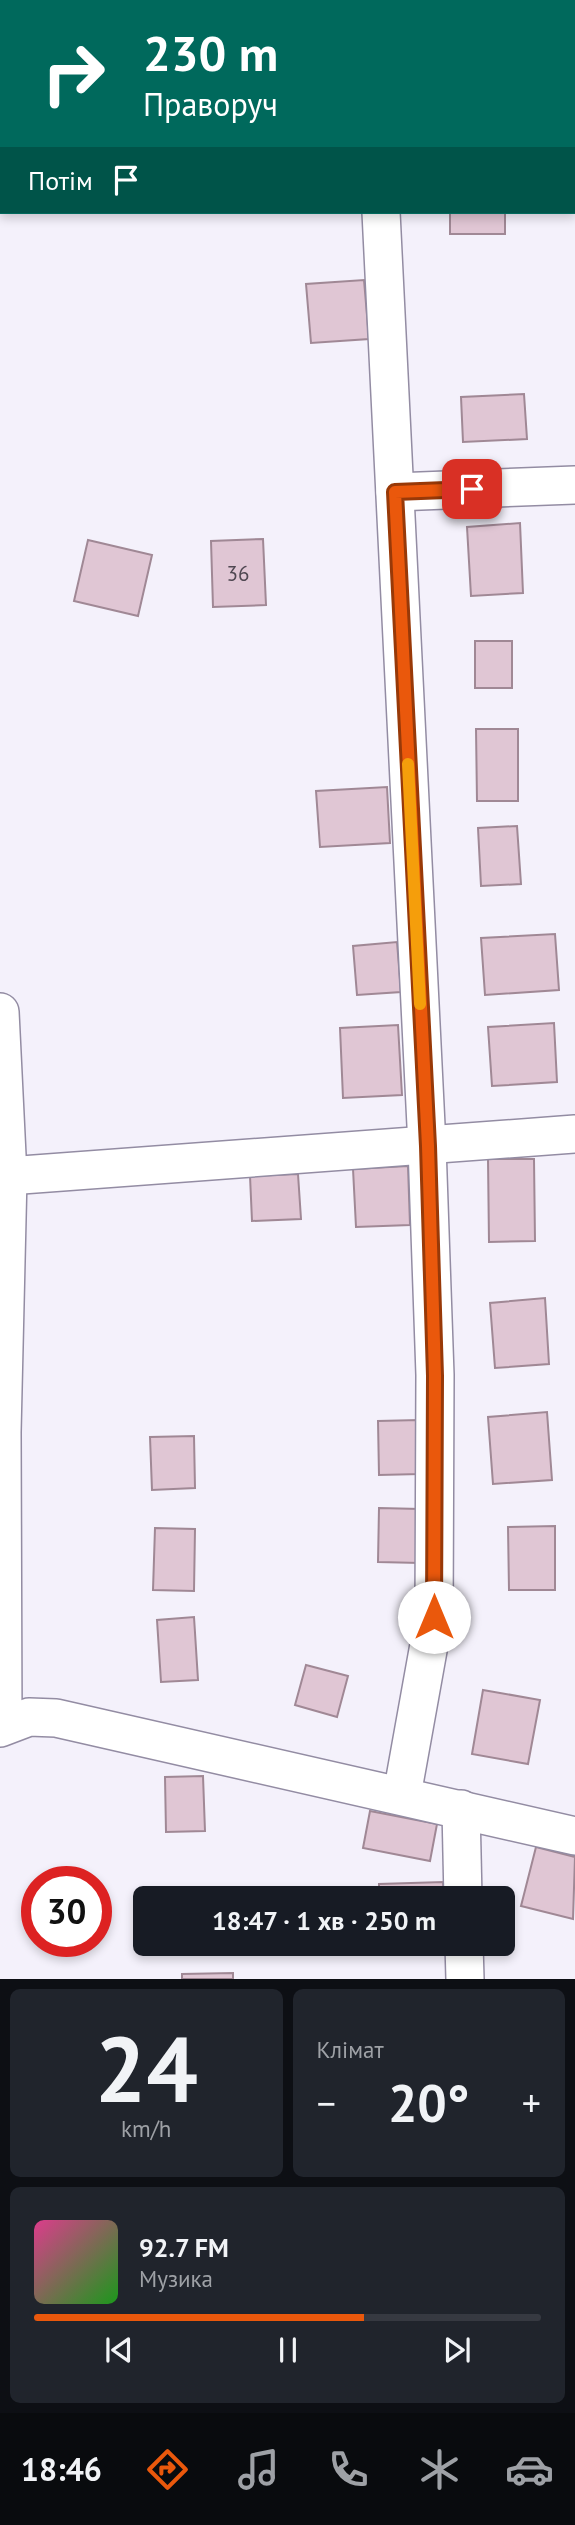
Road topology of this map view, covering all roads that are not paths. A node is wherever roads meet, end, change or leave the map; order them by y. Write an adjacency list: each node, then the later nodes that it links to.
1 (381, 214): 3 (street)
2 (575, 485): 3 (street)
3 (395, 492): 6 (street)
4 (0, 1012): 7 (street)
5 (575, 1134): 6 (street)
6 (428, 1146): 7 (street); 9 (street)
7 (8, 1176): 8 (street)
8 (1, 1727): 9 (street)
9 (402, 1795): 10 (street)
10 (460, 1809): 11 (street); 12 (street)
11 (575, 1836)
12 (463, 1886)
13 (464, 1956): 14 (street)
14 (465, 1979)

